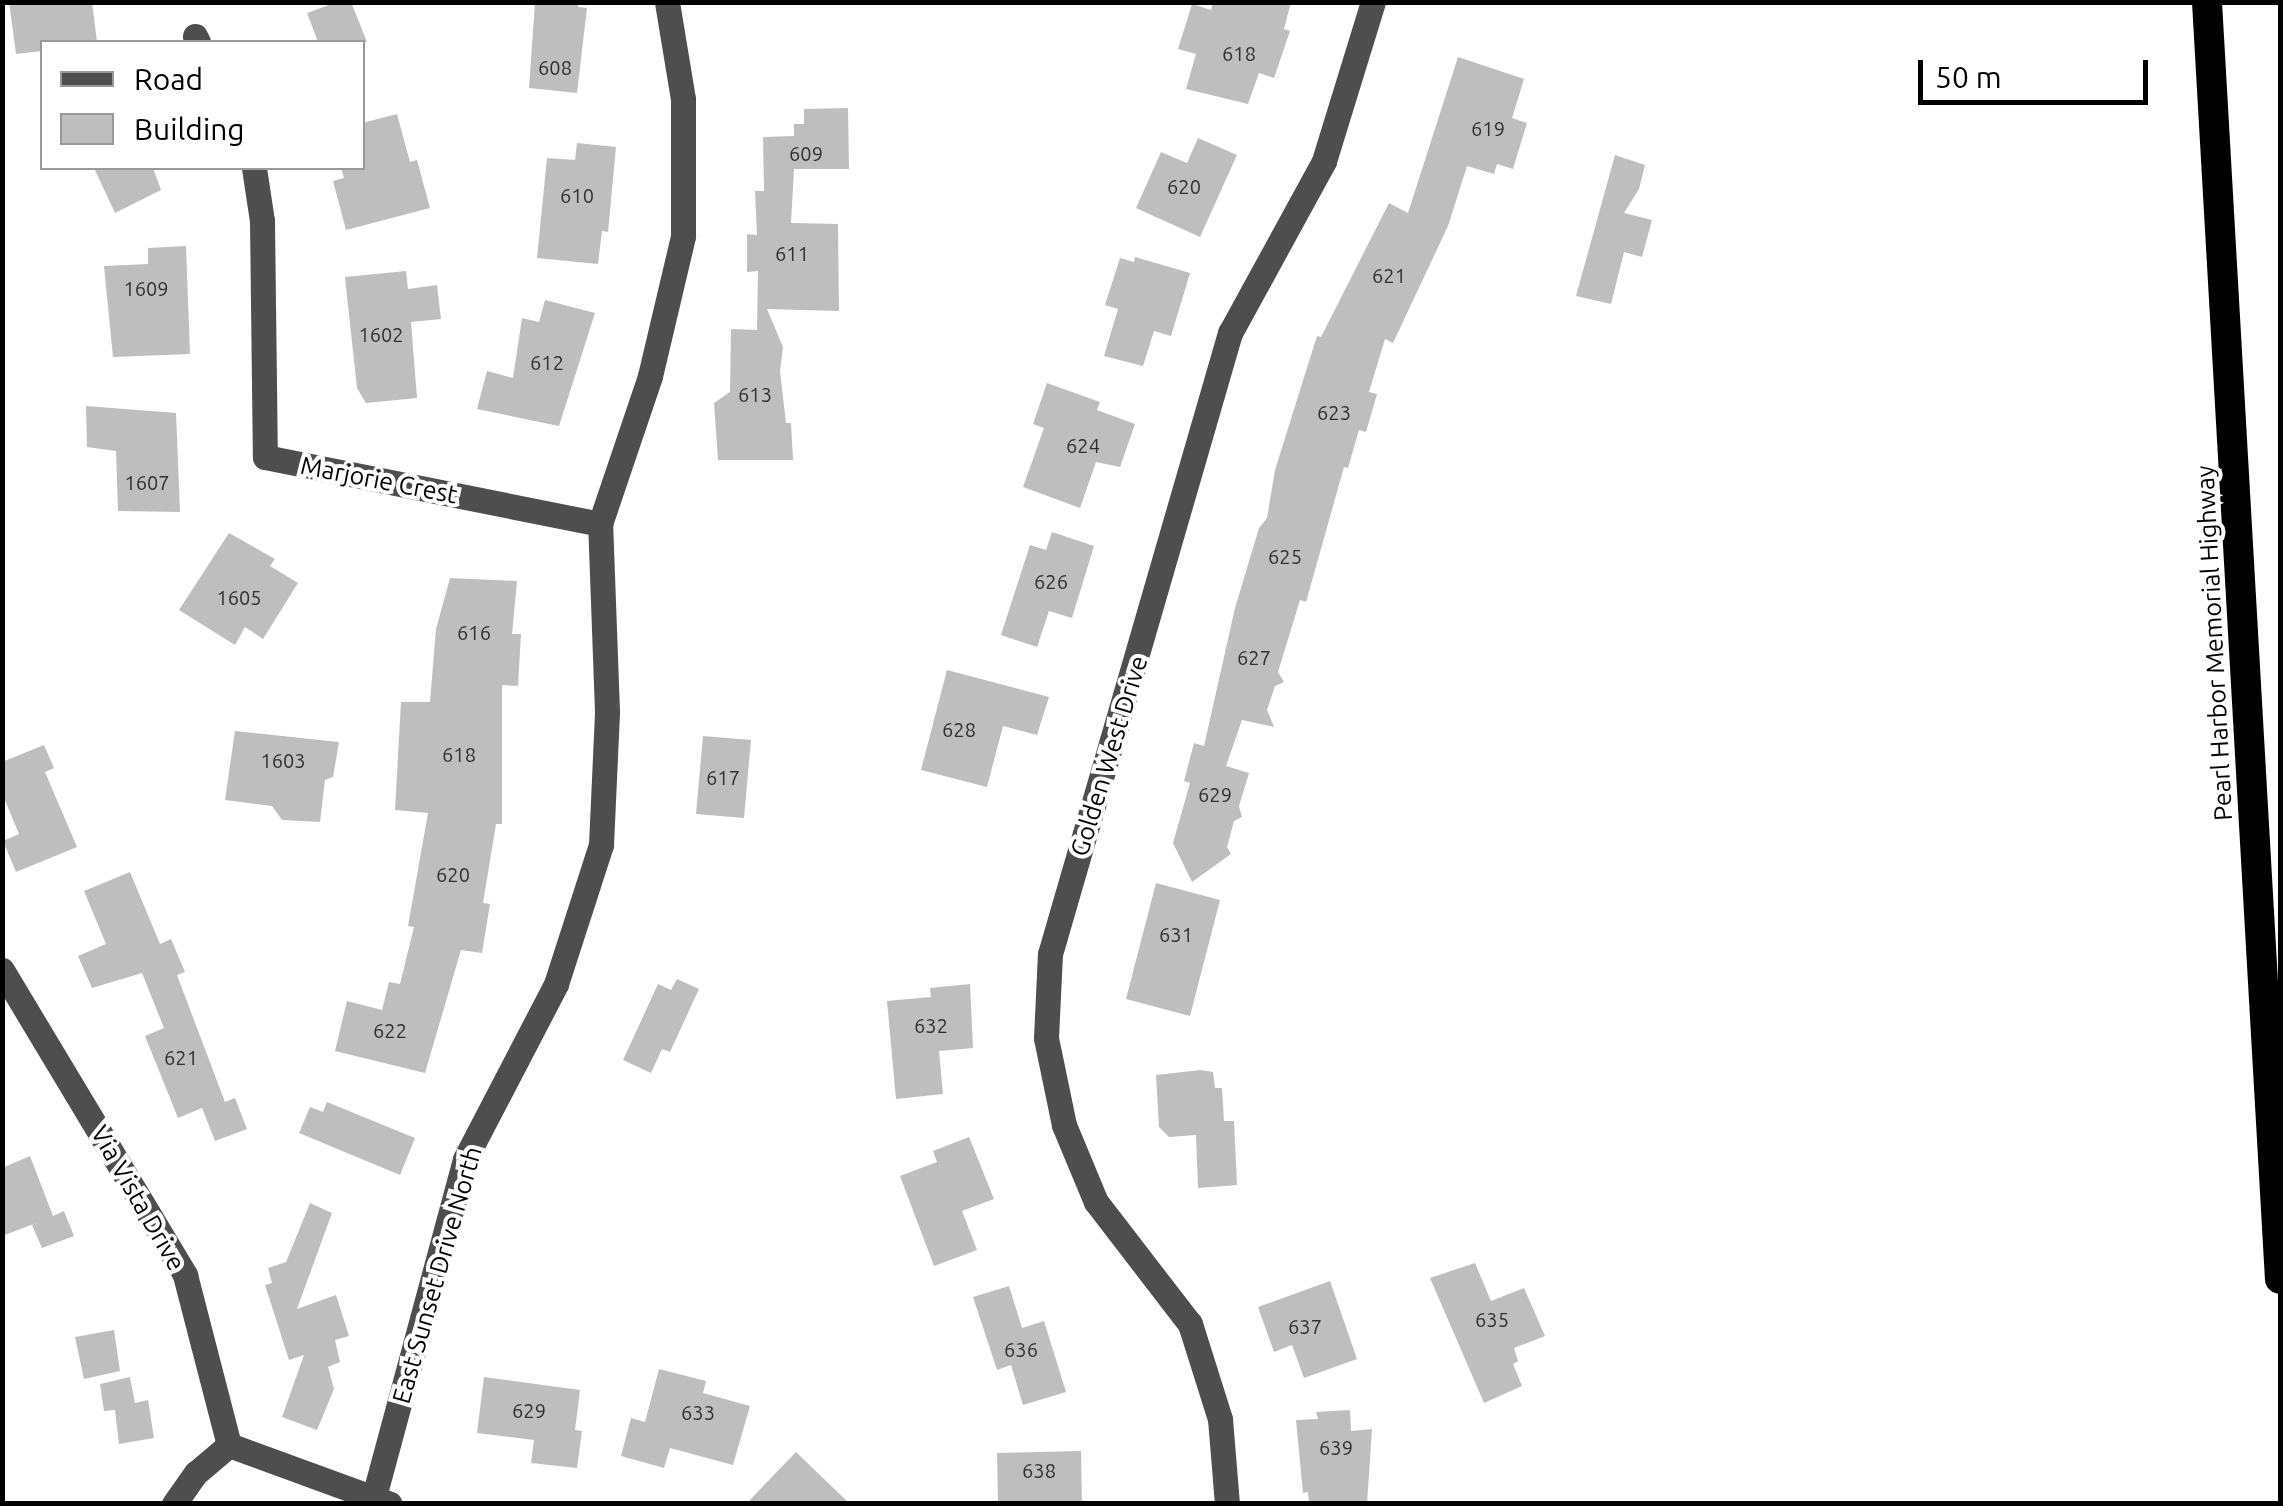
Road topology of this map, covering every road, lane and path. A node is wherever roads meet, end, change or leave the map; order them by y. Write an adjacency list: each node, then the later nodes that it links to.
1 (667, 2): 5 (street, East Sunset Drive North)
2 (1372, 2): 11 (street, Golden West Drive)
3 (2207, 2): 7 (highway, Pearl Harbor Memorial Highway)
4 (254, 170): 5 (street, Marjorie Crest)
5 (600, 524): 9 (street, East Sunset Drive North)
6 (2, 970): 8 (street, Via Vista Drive)
7 (2280, 1280)
8 (229, 1445): 9 (street); 10 (street)
9 (378, 1502)
10 (174, 1504)
11 (1227, 1504)

